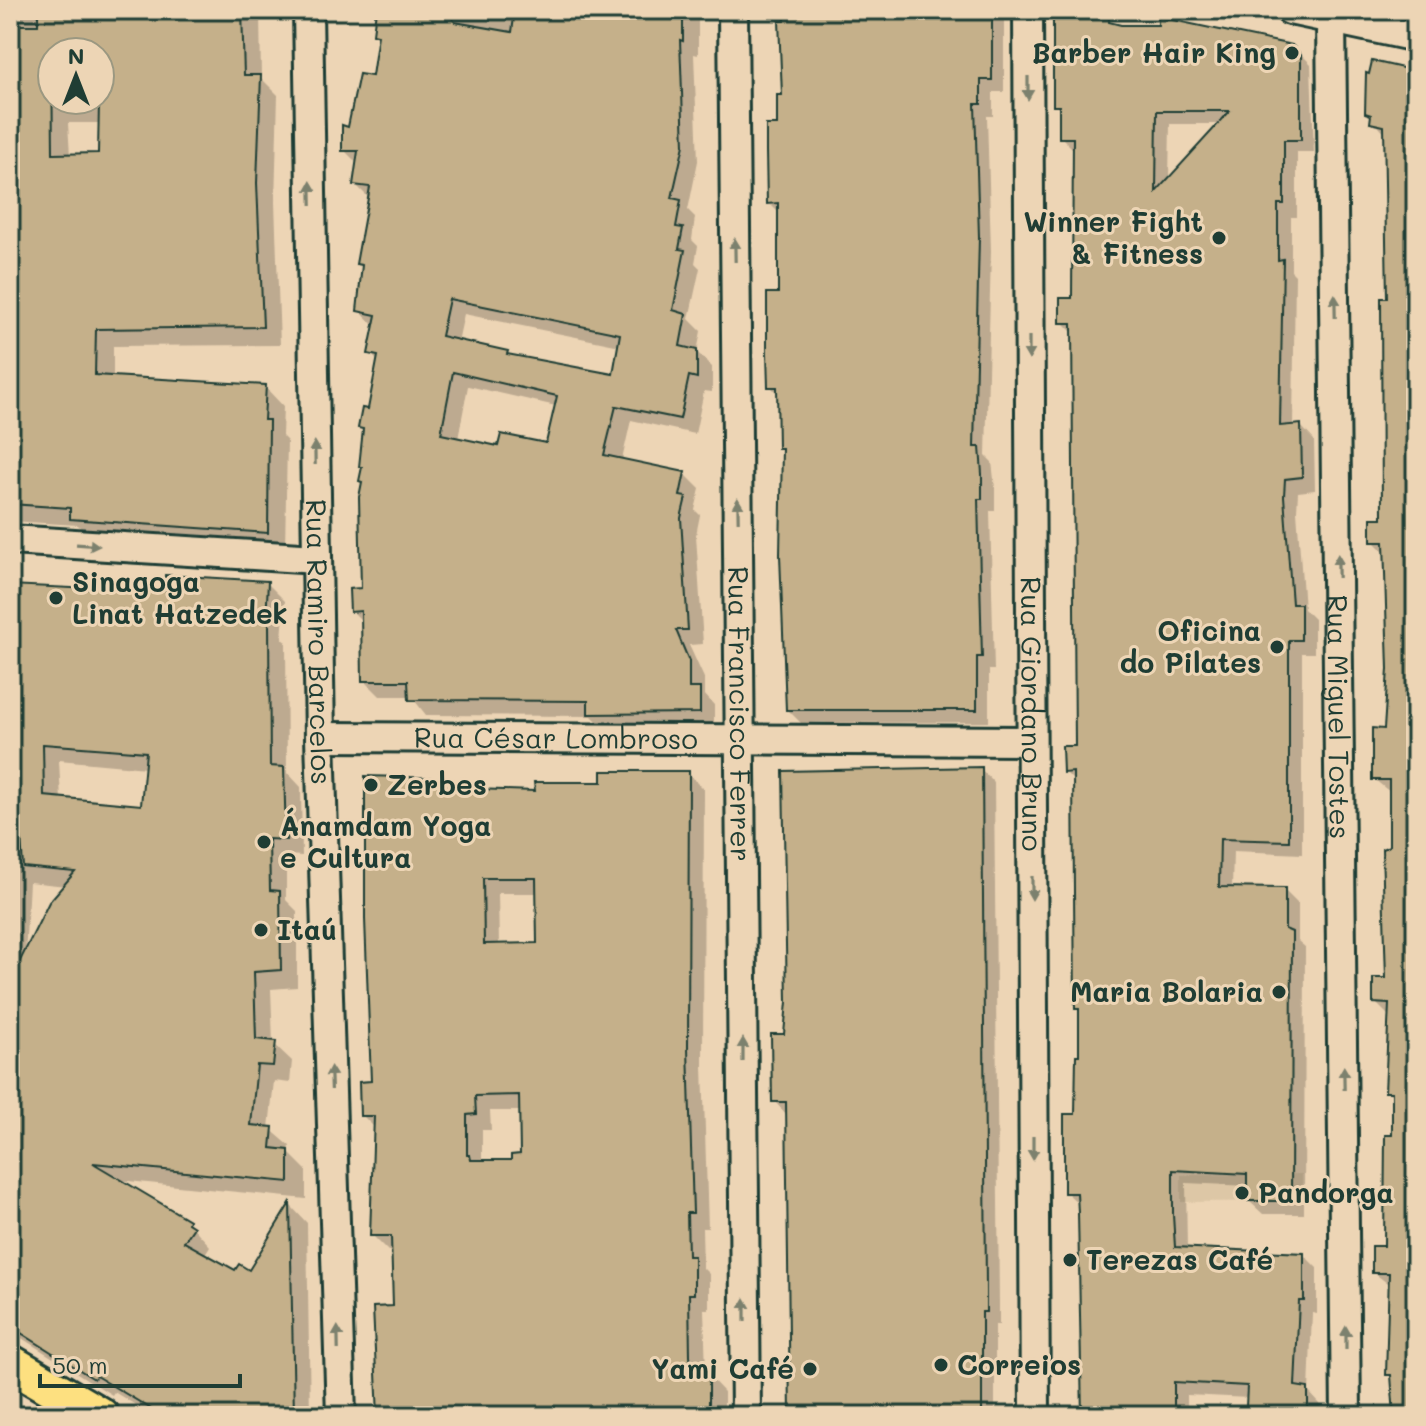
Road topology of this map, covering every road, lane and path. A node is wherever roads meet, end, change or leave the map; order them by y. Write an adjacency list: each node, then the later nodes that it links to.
1 (308, 10): 7 (street, Rua Ramiro Barcelos, one-way to 1)
2 (733, 10): 9 (street, Rua Francisco Ferrer, one-way to 2)
3 (1028, 10): 10 (street, Rua Giordano Bruno, one-way to 10)
4 (1324, 14): 5 (street); 17 (street, Rua Miguel Tostes, one-way to 4)
5 (1416, 37)
6 (10, 540): 7 (street, one-way to 7)
7 (317, 559): 8 (street, Rua Ramiro Barcelos)
8 (320, 737): 9 (street, Rua César Lombroso); 14 (street, Rua Ramiro Barcelos, one-way to 8)
9 (741, 740): 10 (street, Rua César Lombroso); 15 (street, Rua Francisco Ferrer, one-way to 9)
10 (1031, 741): 16 (street, Rua Giordano Bruno, one-way to 16)
11 (10, 1363): 12 (main road)
12 (62, 1405): 13 (main road)
13 (100, 1416)
14 (341, 1416)
15 (746, 1416)
16 (1035, 1416)
17 (1346, 1416)

